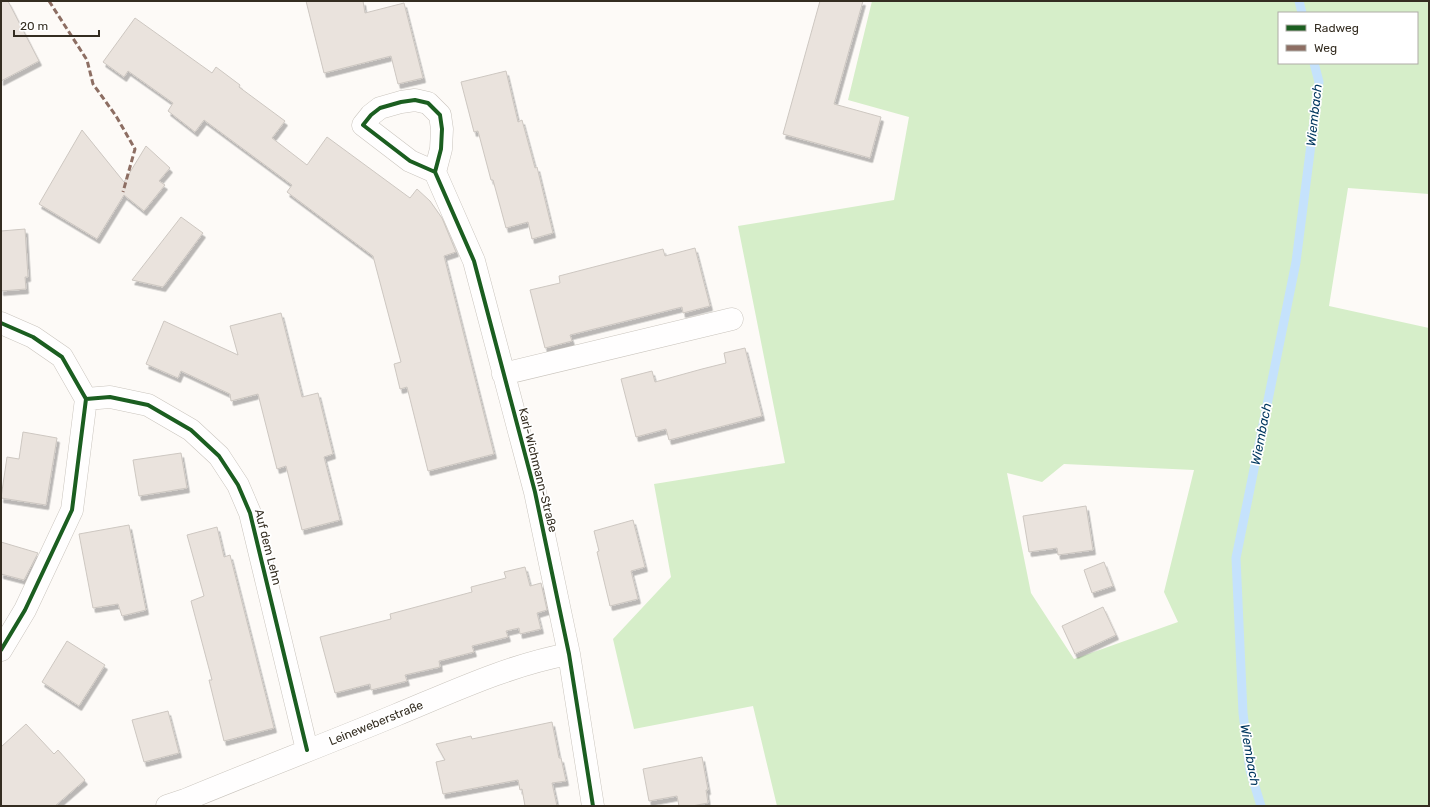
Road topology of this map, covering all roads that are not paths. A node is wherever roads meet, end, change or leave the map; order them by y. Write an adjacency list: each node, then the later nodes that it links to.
1 (435, 172): 4 (street, Karl-Wichmann-Straße)
2 (732, 319): 4 (street)
3 (1, 323): 5 (street)
4 (504, 374): 7 (street, Karl-Wichmann-Straße)
5 (86, 399): 6 (street); 8 (street, Auf dem Lehn)
6 (1, 650)
7 (569, 654): 8 (street, Leineweberstraße); 10 (street, Karl-Wichmann-Straße)
8 (307, 750): 9 (street, Leineweberstraße)
9 (179, 804)
10 (593, 806)

